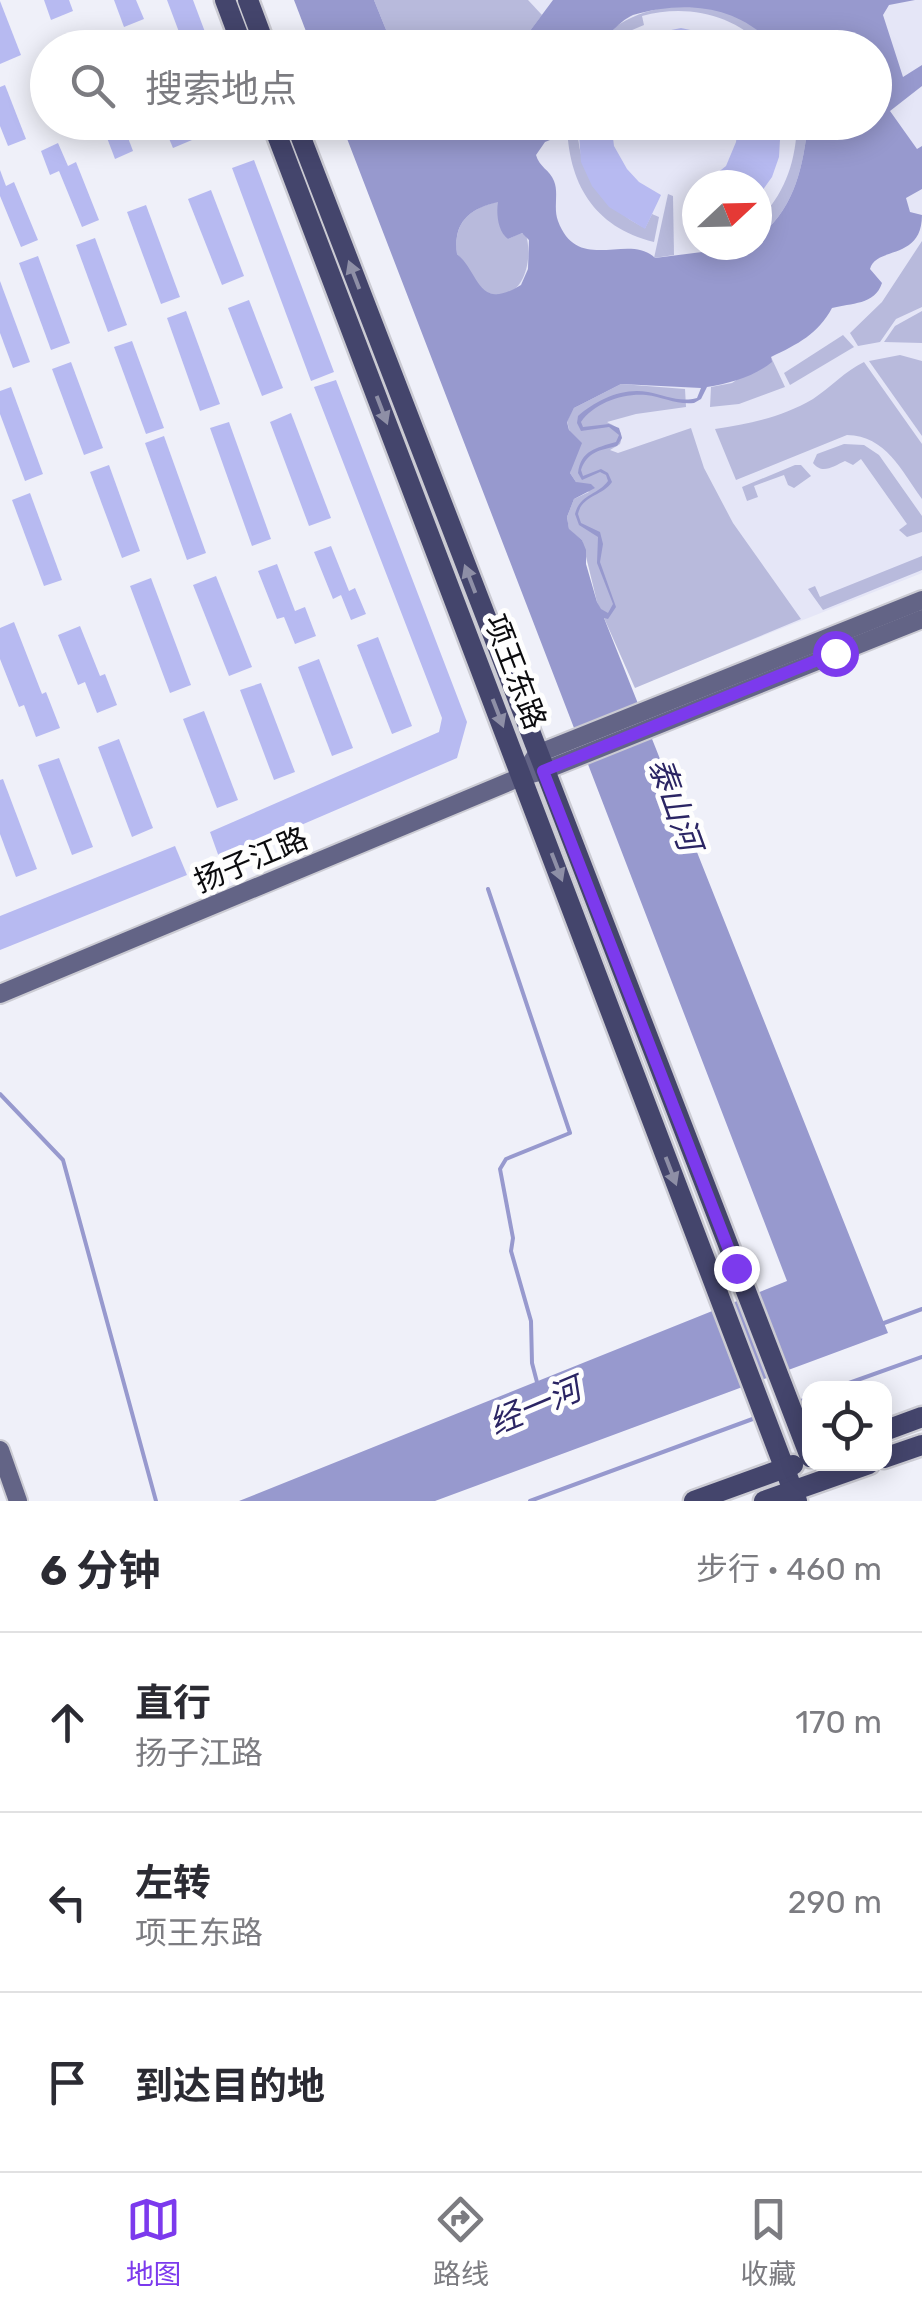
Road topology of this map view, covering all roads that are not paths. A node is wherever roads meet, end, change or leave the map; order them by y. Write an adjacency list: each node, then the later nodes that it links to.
1 (224, 0): 3 (main road)
2 (248, 0): 4 (main road)
3 (236, 30)
4 (259, 30)
5 (279, 140): 10 (main road, 项王东路, one-way to 10)
6 (302, 140): 10 (main road, 项王东路, one-way to 6)
7 (922, 600): 9 (street, 扬子江路)
8 (922, 619): 9 (street, 扬子江路)
9 (650, 718): 10 (street, 扬子江路)
10 (534, 767): 11 (street, 扬子江路); 14 (main road, 项王东路); 19 (main road, 项王东路, one-way to 19)
11 (0, 994)
12 (922, 1418): 13 (main road)
13 (892, 1428)
14 (802, 1438)
15 (922, 1445): 17 (main road)
16 (0, 1450): 22 (street)
17 (892, 1455)
18 (802, 1466): 19 (main road)
19 (782, 1469): 23 (main road, 项王东路); 24 (main road)
20 (809, 1471): 23 (main road)
21 (816, 1471): 26 (main road, 项王东路)
22 (11, 1493)
23 (794, 1496): 25 (main road)
24 (694, 1501)
25 (764, 1501)
26 (834, 1501)

